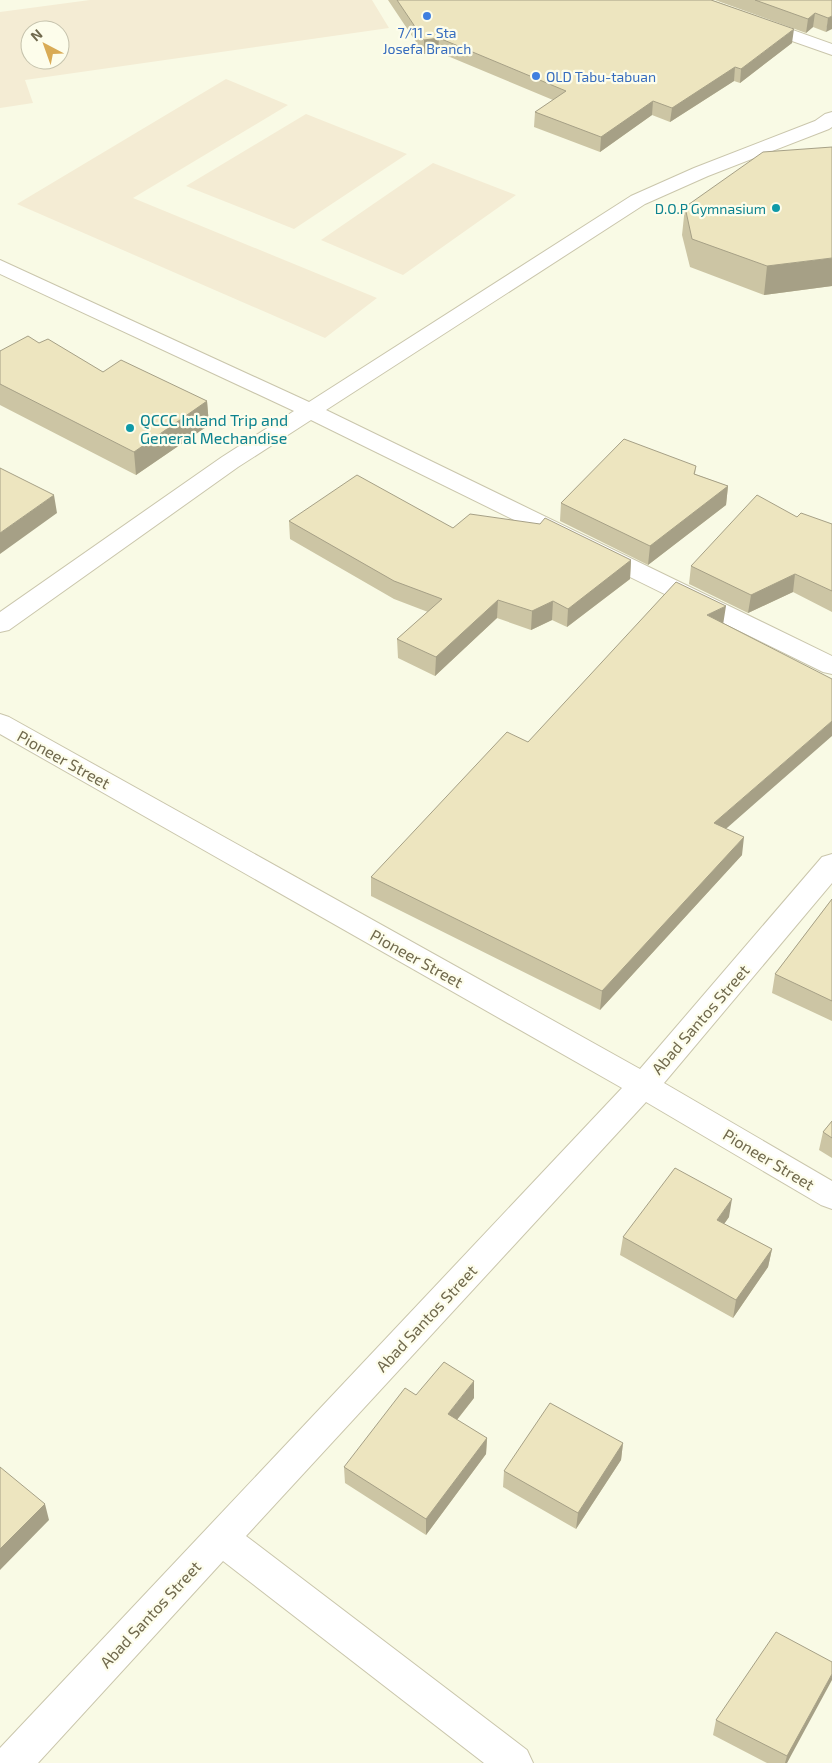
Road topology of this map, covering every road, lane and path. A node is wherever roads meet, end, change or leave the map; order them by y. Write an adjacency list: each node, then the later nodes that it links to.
1 (693, 0): 2 (street)
2 (832, 50)
3 (832, 118): 5 (street)
4 (0, 266): 5 (street)
5 (311, 411): 6 (street); 7 (street)
6 (0, 624)
7 (832, 666)
8 (0, 723): 10 (street, Pioneer Street)
9 (832, 864): 10 (street, Abad Santos Street)
10 (643, 1085): 11 (street, Pioneer Street); 12 (street, Abad Santos Street)
11 (832, 1196)
12 (221, 1538): 13 (street, Abad Santos Street); 14 (street)
13 (12, 1763)
14 (514, 1763)

